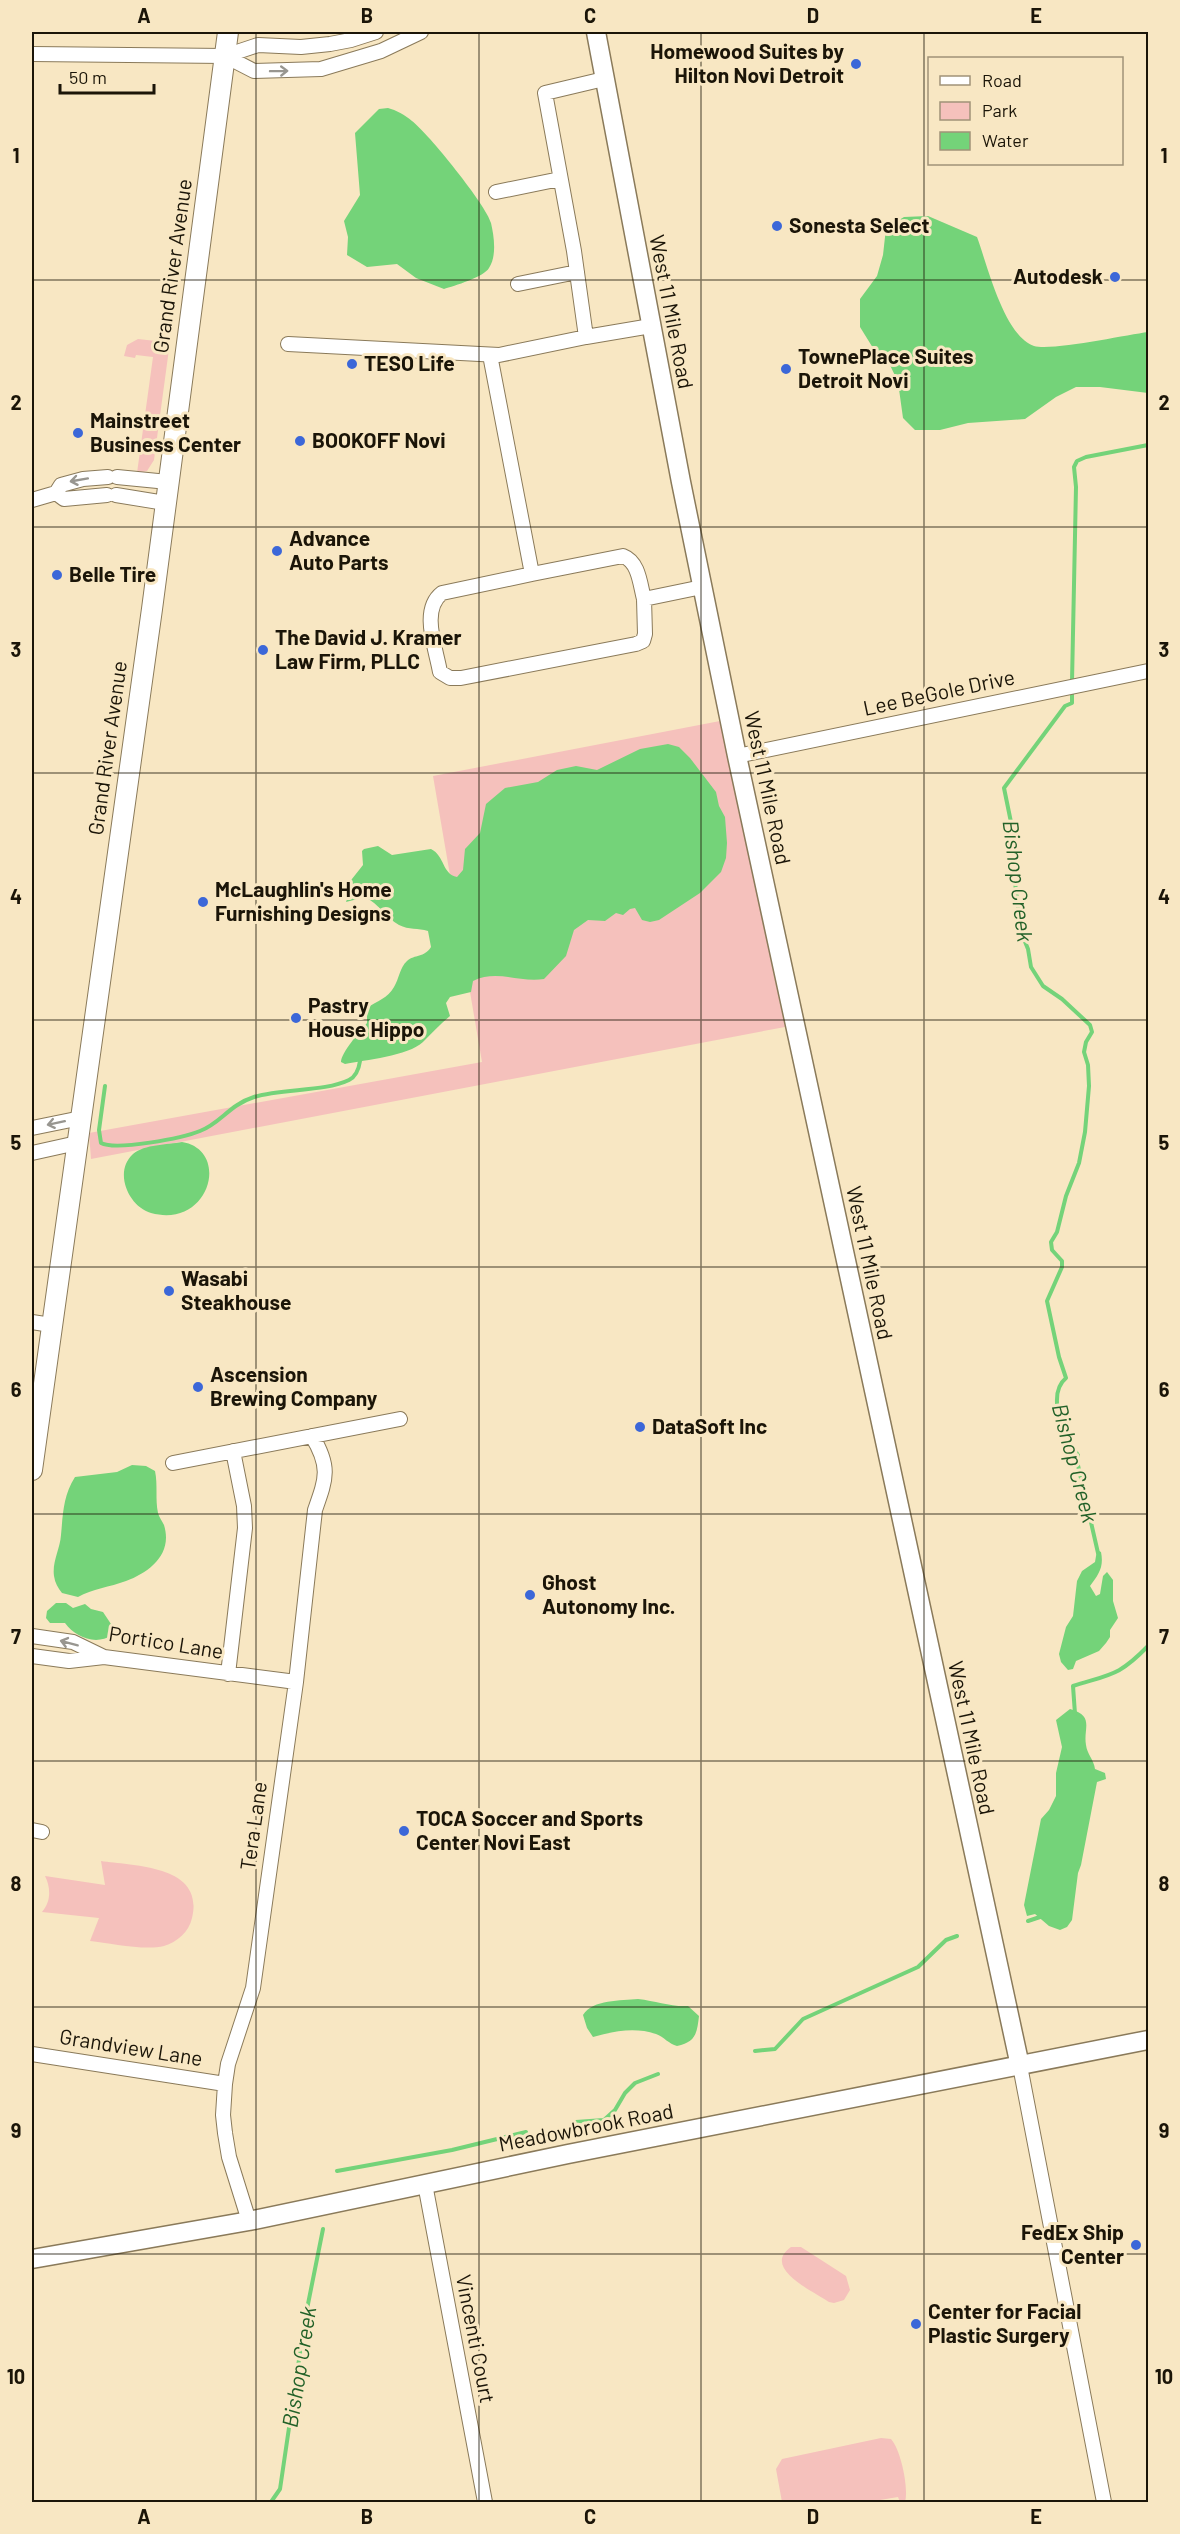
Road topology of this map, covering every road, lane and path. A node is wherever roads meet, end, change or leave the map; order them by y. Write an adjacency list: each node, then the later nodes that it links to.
1 (228, 32): 6 (main road, Grand River Avenue)
2 (376, 32): 6 (street)
3 (421, 32): 6 (street, one-way to 3)
4 (596, 32): 7 (street, West 11 Mile Road)
5 (32, 54): 6 (street)
6 (225, 56): 16 (main road, Grand River Avenue)
7 (604, 79): 8 (street); 12 (street, West 11 Mile Road)
8 (560, 179): 9 (street); 10 (street)
9 (496, 192)
10 (577, 272): 11 (street); 13 (street)
11 (518, 284)
12 (651, 326): 13 (street); 21 (street, West 11 Mile Road)
13 (586, 337): 15 (street)
14 (288, 344): 15 (street)
15 (490, 355): 20 (street)
16 (168, 482): 17 (street, one-way to 17); 19 (main road, Grand River Avenue)
17 (56, 493): 18 (street); 19 (street)
18 (32, 500)
19 (165, 503): 25 (main road, Grand River Avenue)
20 (532, 574): 22 (street); 22 (street)
21 (702, 587): 22 (street); 24 (street, West 11 Mile Road)
22 (644, 599)
23 (1149, 671): 24 (street, Lee BeGole Drive)
24 (737, 756): 43 (street, West 11 Mile Road)
25 (81, 1118): 26 (street, one-way to 26); 27 (main road, Grand River Avenue)
26 (32, 1128)
27 (77, 1143): 28 (street); 30 (main road, Grand River Avenue)
28 (32, 1153)
29 (32, 1322): 30 (street)
30 (51, 1325): 35 (main road, Grand River Avenue)
31 (400, 1419): 32 (street)
32 (312, 1436): 33 (street); 40 (street, Tera Lane)
33 (233, 1451): 34 (street); 39 (street)
34 (173, 1463)
35 (32, 1470)
36 (32, 1636): 38 (street, Portico Lane, one-way to 36)
37 (32, 1656): 38 (street)
38 (104, 1657): 39 (street, Portico Lane)
39 (228, 1674): 40 (street, Portico Lane)
40 (296, 1682): 44 (street, Tera Lane)
41 (1149, 2040): 43 (street, Meadowbrook Road)
42 (32, 2054): 44 (street, Grandview Lane)
43 (1020, 2066): 45 (street, Meadowbrook Road); 49 (street, West 11 Mile Road)
44 (225, 2084): 46 (street, Tera Lane)
45 (425, 2184): 46 (street, Meadowbrook Road); 48 (street, Vincenti Court)
46 (249, 2221): 47 (street, Meadowbrook Road)
47 (32, 2259)
48 (485, 2502)
49 (1104, 2502)

